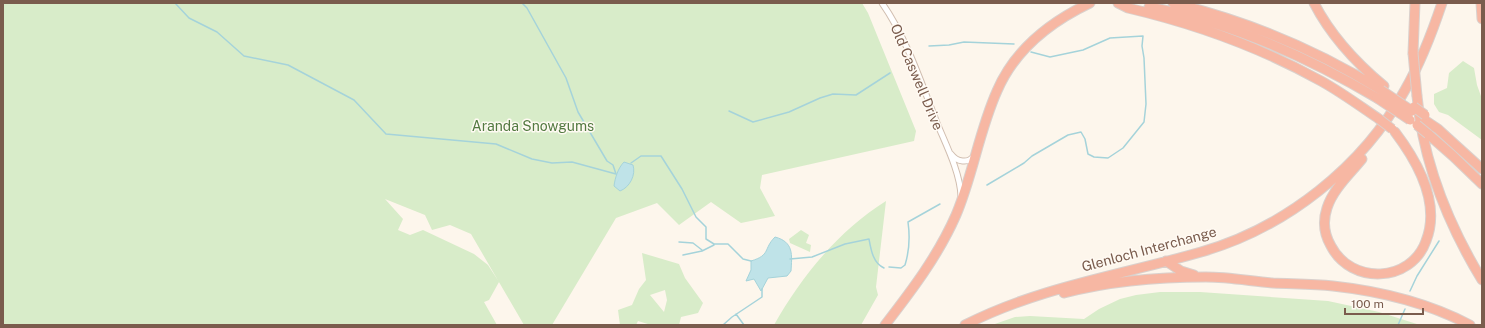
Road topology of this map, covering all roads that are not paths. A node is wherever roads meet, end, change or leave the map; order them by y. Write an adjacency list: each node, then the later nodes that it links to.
1 (882, 3): 15 (street, Old Caswell Drive)
2 (1090, 3): 16 (highway)
3 (1118, 3): 14 (highway, bridge)
4 (1126, 3): 12 (highway)
5 (1173, 3): 12 (highway)
6 (1314, 3): 12 (highway)
7 (1415, 3): 20 (highway, bridge)
8 (1442, 3): 11 (highway, Glenloch Interchange)
9 (1481, 3): 10 (highway)
10 (1482, 18)
11 (1429, 40): 14 (highway); 21 (highway, Glenloch Interchange)
12 (1380, 91): 13 (highway, bridge)
13 (1413, 114): 17 (highway, bridge); 18 (highway, bridge)
14 (1393, 130): 20 (highway)
15 (949, 152): 16 (street); 19 (street, Old Caswell Drive)
16 (976, 152): 19 (highway)
17 (1482, 169)
18 (1482, 184)
19 (960, 203): 24 (highway)
20 (1452, 226): 23 (highway)
21 (1166, 261): 22 (highway); 25 (highway, Glenloch Interchange)
22 (1206, 277): 25 (highway); 26 (highway)
23 (1482, 280)
24 (885, 325)
25 (966, 325)
26 (1470, 325)

